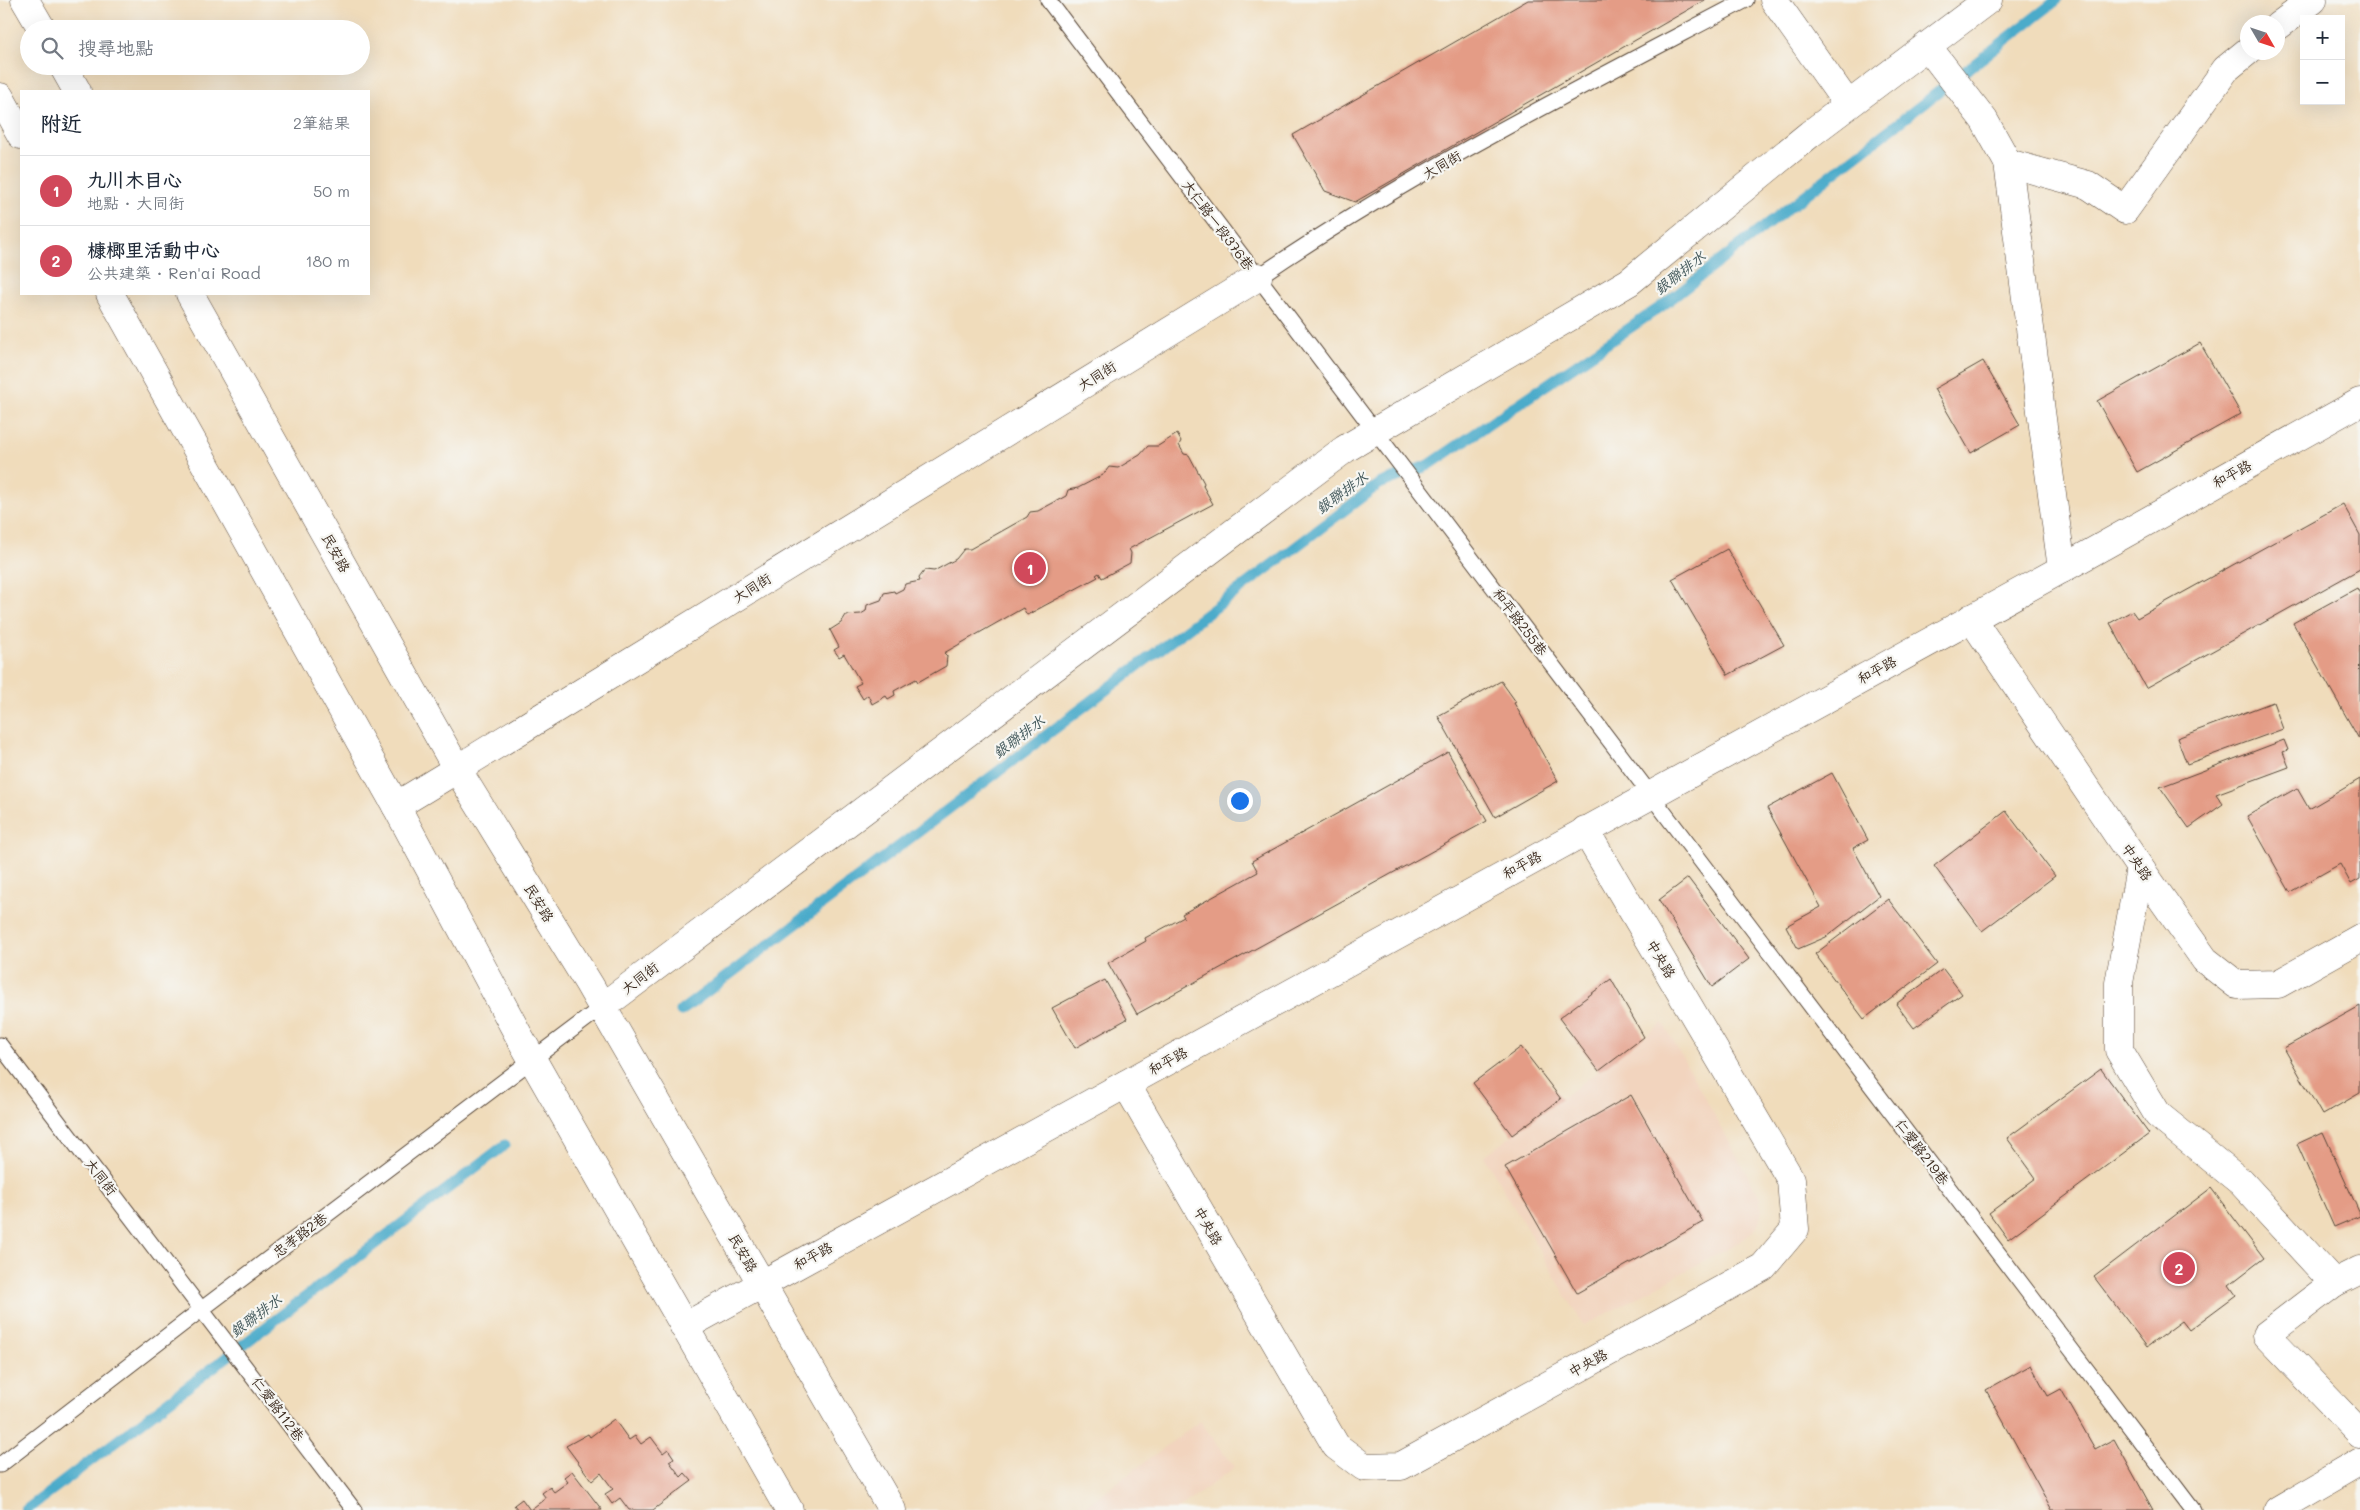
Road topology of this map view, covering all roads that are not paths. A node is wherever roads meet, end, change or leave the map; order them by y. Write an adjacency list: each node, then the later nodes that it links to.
1 (25, 0): 7 (street)
2 (1048, 0): 17 (lane, 大仁路一段376巷)
3 (1746, 0): 17 (lane, 大同街)
4 (1774, 0): 14 (street)
5 (1988, 0): 9 (street)
6 (2313, 0): 8 (street)
7 (37, 20)
8 (2285, 21)
9 (1928, 47): 14 (street, 大同街); 16 (street)
10 (2240, 58): 16 (street)
11 (68, 75): 12 (street)
12 (76, 90)
13 (0, 97): 15 (street)
14 (1848, 105): 21 (street, 大同街)
15 (20, 133)
16 (2008, 163): 22 (street)
17 (1258, 277): 21 (lane, 大仁路一段376巷); 24 (street, 大同街)
18 (111, 295): 26 (street)
19 (191, 295): 24 (street, 民安路)
20 (2360, 402): 22 (street, 和平路)
21 (1382, 440): 25 (lane, 和平路255巷); 30 (street, 大同街)
22 (2062, 569): 23 (street, 和平路)
23 (1972, 618): 25 (street, 和平路); 28 (street, 中央路)
24 (457, 769): 26 (street, 大同街); 30 (street, 民安路)
25 (1651, 794): 27 (street, 和平路); 45 (lane, 仁愛路219巷)
26 (396, 806): 32 (street)
27 (1585, 830): 33 (street, 和平路); 33 (street, 中央路)
28 (2140, 868): 29 (street, 中央路); 35 (street)
29 (2360, 938)
30 (602, 1006): 32 (lane, 忠孝路2巷); 36 (street, 民安路)
31 (0, 1045): 37 (lane, 大同街)
32 (532, 1059): 37 (lane, 忠孝路2巷); 38 (street)
33 (1126, 1084): 36 (street, 和平路)
34 (2360, 1270): 35 (street)
35 (2334, 1283): 39 (street)
36 (761, 1285): 38 (street, 和平路); 44 (street, 民安路)
37 (202, 1309): 41 (lane, 忠孝路2巷); 42 (lane, 仁愛路112巷)
38 (684, 1327): 43 (street)
39 (2360, 1433)
40 (2360, 1462): 46 (street)
41 (0, 1465)
42 (354, 1510)
43 (789, 1510)
44 (892, 1510)
45 (2193, 1510)
46 (2278, 1510)

